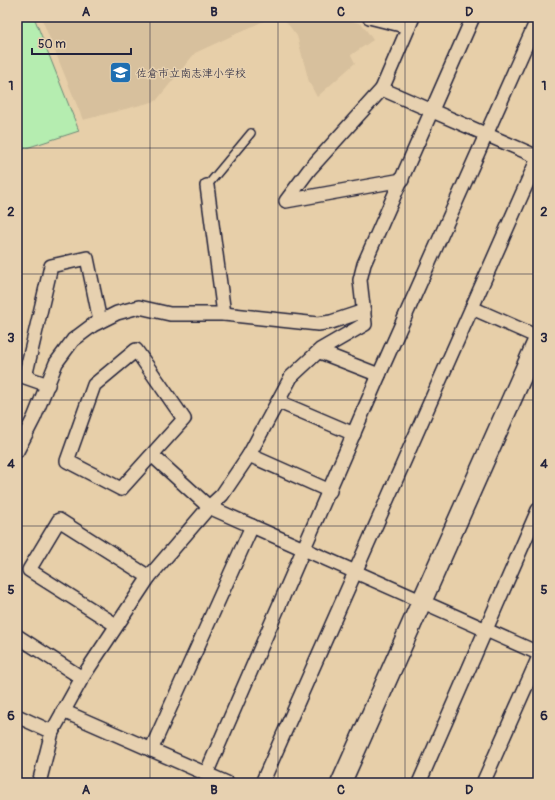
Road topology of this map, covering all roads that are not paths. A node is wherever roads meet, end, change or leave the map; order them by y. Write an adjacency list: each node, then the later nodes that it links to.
1 (369, 17): 4 (street)
2 (473, 17): 6 (street)
3 (538, 18): 8 (street)
4 (411, 22): 5 (street)
5 (382, 89): 6 (street); 10 (street)
6 (432, 110): 8 (street); 10 (street)
7 (251, 133): 11 (lane)
8 (486, 134): 9 (street); 19 (street)
9 (538, 157): 12 (street)
10 (402, 180): 13 (street)
11 (207, 186): 14 (street)
12 (472, 308): 16 (street); 31 (street)
13 (364, 311): 14 (street); 18 (street)
14 (224, 314): 15 (street)
15 (100, 322): 20 (street); 20 (street)
16 (538, 337)
17 (538, 340): 33 (street)
18 (320, 352): 19 (street); 21 (street)
19 (379, 375): 22 (street)
20 (48, 385): 23 (street)
21 (279, 402): 22 (street); 24 (street)
22 (354, 434): 26 (street)
23 (17, 451)
24 (249, 455): 26 (street); 27 (street)
25 (153, 456): 25 (street); 27 (street)
26 (330, 491): 30 (street)
27 (209, 507): 29 (street); 32 (street)
28 (538, 510): 35 (street)
29 (252, 526): 30 (street); 43 (street)
30 (304, 549): 31 (street); 44 (street)
31 (356, 572): 33 (street); 47 (street)
32 (149, 577): 34 (street); 34 (street)
33 (421, 602): 35 (street); 48 (street)
34 (116, 625): 39 (street)
35 (485, 630): 37 (street); 49 (street)
36 (17, 636): 39 (street)
37 (538, 653)
38 (538, 659): 50 (street)
39 (82, 678): 40 (street)
40 (63, 711): 42 (street); 43 (street)
41 (17, 716): 42 (street)
42 (52, 732): 45 (street)
43 (151, 750): 44 (street)
44 (206, 774): 46 (street)
45 (39, 783)
46 (227, 783)
47 (262, 783)
48 (341, 783)
49 (419, 783)
50 (483, 783)

